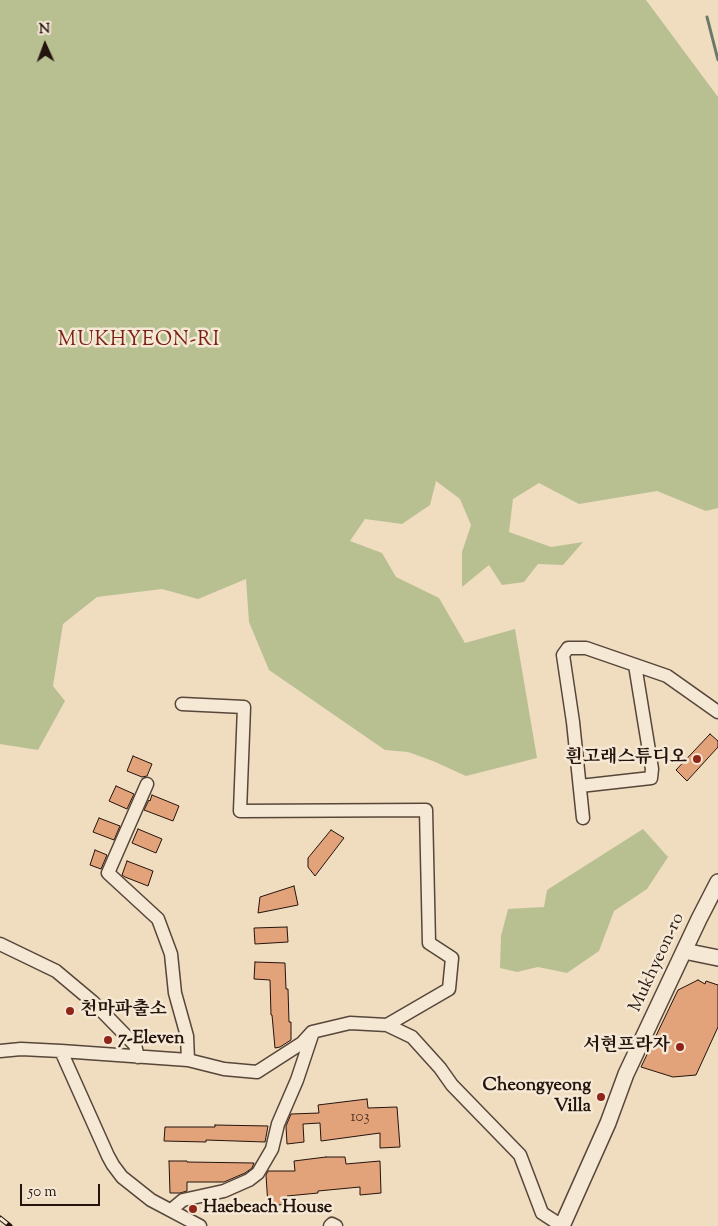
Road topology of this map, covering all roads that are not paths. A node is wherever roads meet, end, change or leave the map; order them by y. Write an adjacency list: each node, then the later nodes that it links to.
1 (635, 665): 3 (street); 5 (street); 5 (street)
2 (182, 704): 11 (street)
3 (718, 712)
4 (147, 784): 16 (street)
5 (580, 786): 6 (street)
6 (583, 818)
7 (718, 882): 9 (street, Mukhyeon-ro)
8 (0, 944): 15 (street)
9 (684, 951): 10 (street); 21 (street, Mukhyeon-ro)
10 (718, 958)
11 (387, 1025): 12 (street); 21 (street)
12 (312, 1032): 16 (street); 17 (street)
13 (0, 1051): 14 (street)
14 (61, 1051): 15 (street); 17 (street)
15 (138, 1058): 16 (street)
16 (188, 1060)
17 (171, 1210): 18 (street)
18 (200, 1226)
19 (330, 1226): 20 (street)
20 (336, 1226)
21 (562, 1226)

